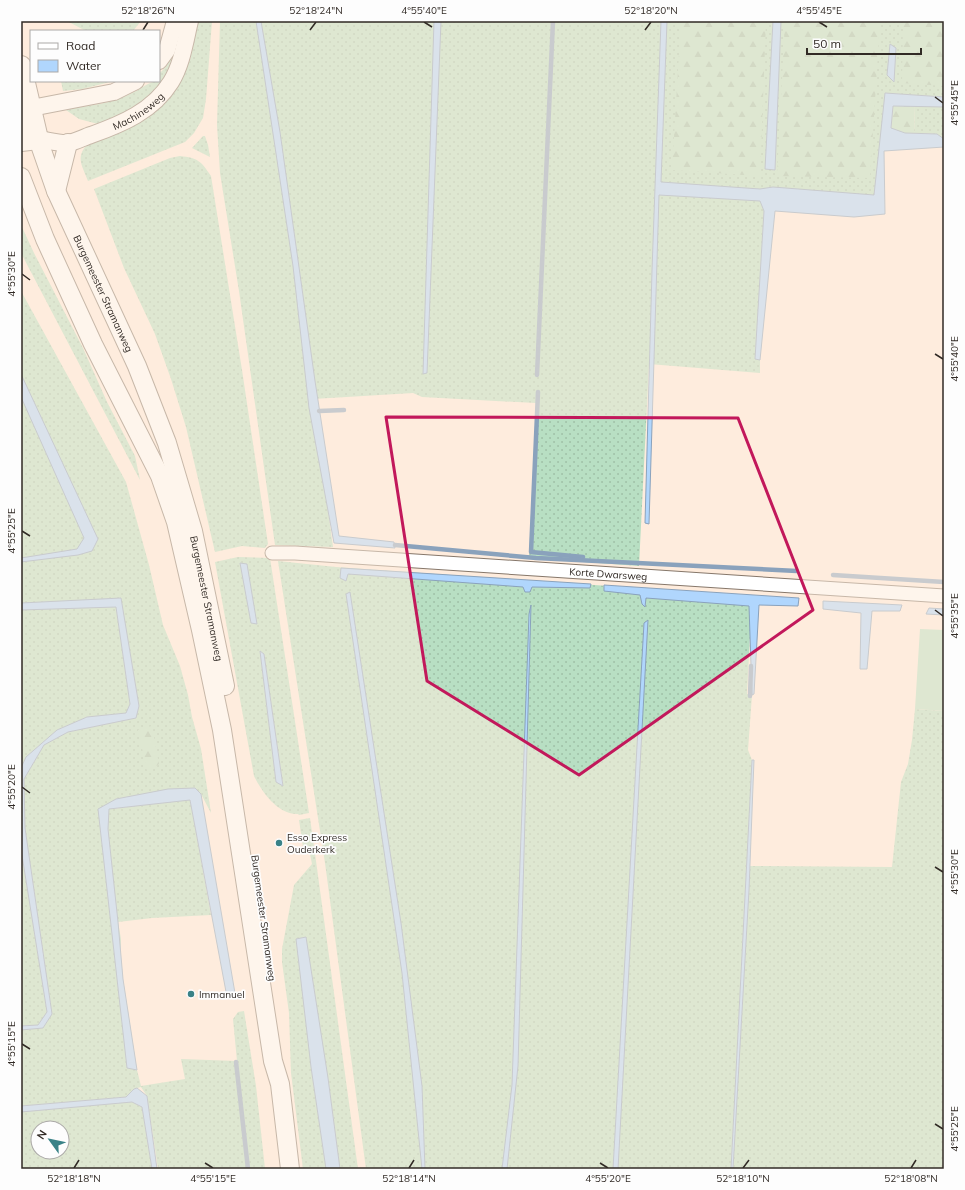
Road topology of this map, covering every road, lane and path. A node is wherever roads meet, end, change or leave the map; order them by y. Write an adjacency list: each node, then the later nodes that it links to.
1 (175, 21): 3 (street)
2 (190, 21): 8 (street, Machineweg)
3 (160, 60)
4 (21, 66): 6 (main road, Burgemeester Stramanweg)
5 (134, 82): 6 (street)
6 (24, 114): 7 (main road, Burgemeester Stramanweg)
7 (30, 140): 8 (street, Machineweg); 10 (main road, Burgemeester Stramanweg)
8 (68, 143): 10 (main road)
9 (21, 177): 13 (main road, Burgemeester Stramanweg)
10 (56, 191): 13 (main road, Burgemeester Stramanweg)
11 (272, 553): 12 (street, Korte Dwarsweg)
12 (944, 596)
13 (280, 1084): 14 (main road, Burgemeester Stramanweg)
14 (290, 1169)

